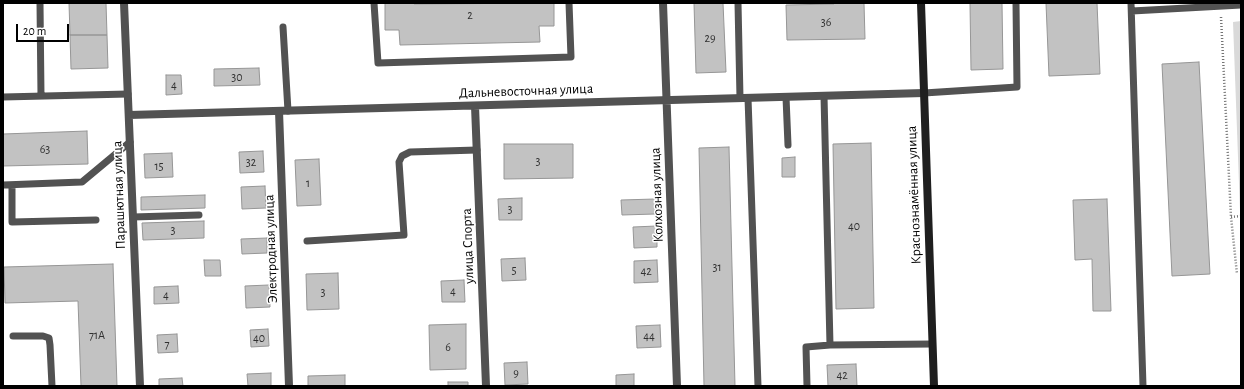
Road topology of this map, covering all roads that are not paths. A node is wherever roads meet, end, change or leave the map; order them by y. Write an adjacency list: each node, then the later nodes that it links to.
1 (40, 3): 15 (lane)
2 (124, 3): 14 (street, Парашютная улица)
3 (374, 3): 4 (lane)
4 (569, 3)
5 (663, 3): 20 (street, Колхозная улица)
6 (738, 3): 19 (lane)
7 (921, 3): 13 (street, Краснознамённая улица)
8 (1016, 3): 13 (lane)
9 (1131, 3): 11 (lane)
10 (1241, 5): 11 (lane)
11 (1132, 11): 45 (lane)
12 (283, 27): 23 (lane)
13 (924, 93): 16 (street, Дальневосточная улица); 35 (street, Краснознамённая улица)
14 (128, 94): 15 (lane); 24 (street, Парашютная улица)
15 (41, 96): 17 (lane)
16 (824, 96): 18 (street, Дальневосточная улица); 36 (lane)
17 (3, 97)
18 (786, 97): 19 (street, Дальневосточная улица); 26 (lane)
19 (744, 98): 20 (street, Дальневосточная улица); 42 (lane)
20 (666, 100): 21 (street, Дальневосточная улица); 41 (street, Колхозная улица)
21 (475, 106): 23 (street, Дальневосточная улица); 27 (street, улица Спорта)
22 (279, 111): 23 (street, Дальневосточная улица); 24 (street, Дальневосточная улица); 39 (street, Электродная улица)
23 (288, 111)
24 (129, 115): 25 (street, Парашютная улица)
25 (130, 142): 29 (lane); 31 (street, Парашютная улица)
26 (788, 145)
27 (477, 150): 33 (lane); 40 (street, улица Спорта)
28 (3, 185): 29 (lane)
29 (12, 185): 32 (lane)
30 (199, 215): 31 (lane)
31 (133, 217): 38 (street, Парашютная улица)
32 (96, 220)
33 (307, 241)
34 (13, 336): 37 (lane)
35 (932, 344): 36 (lane); 44 (street, Краснознамённая улица)
36 (830, 345): 43 (lane)
37 (52, 386)
38 (140, 386)
39 (289, 386)
40 (486, 386)
41 (677, 386)
42 (758, 386)
43 (807, 386)
44 (934, 386)
45 (1143, 386)

